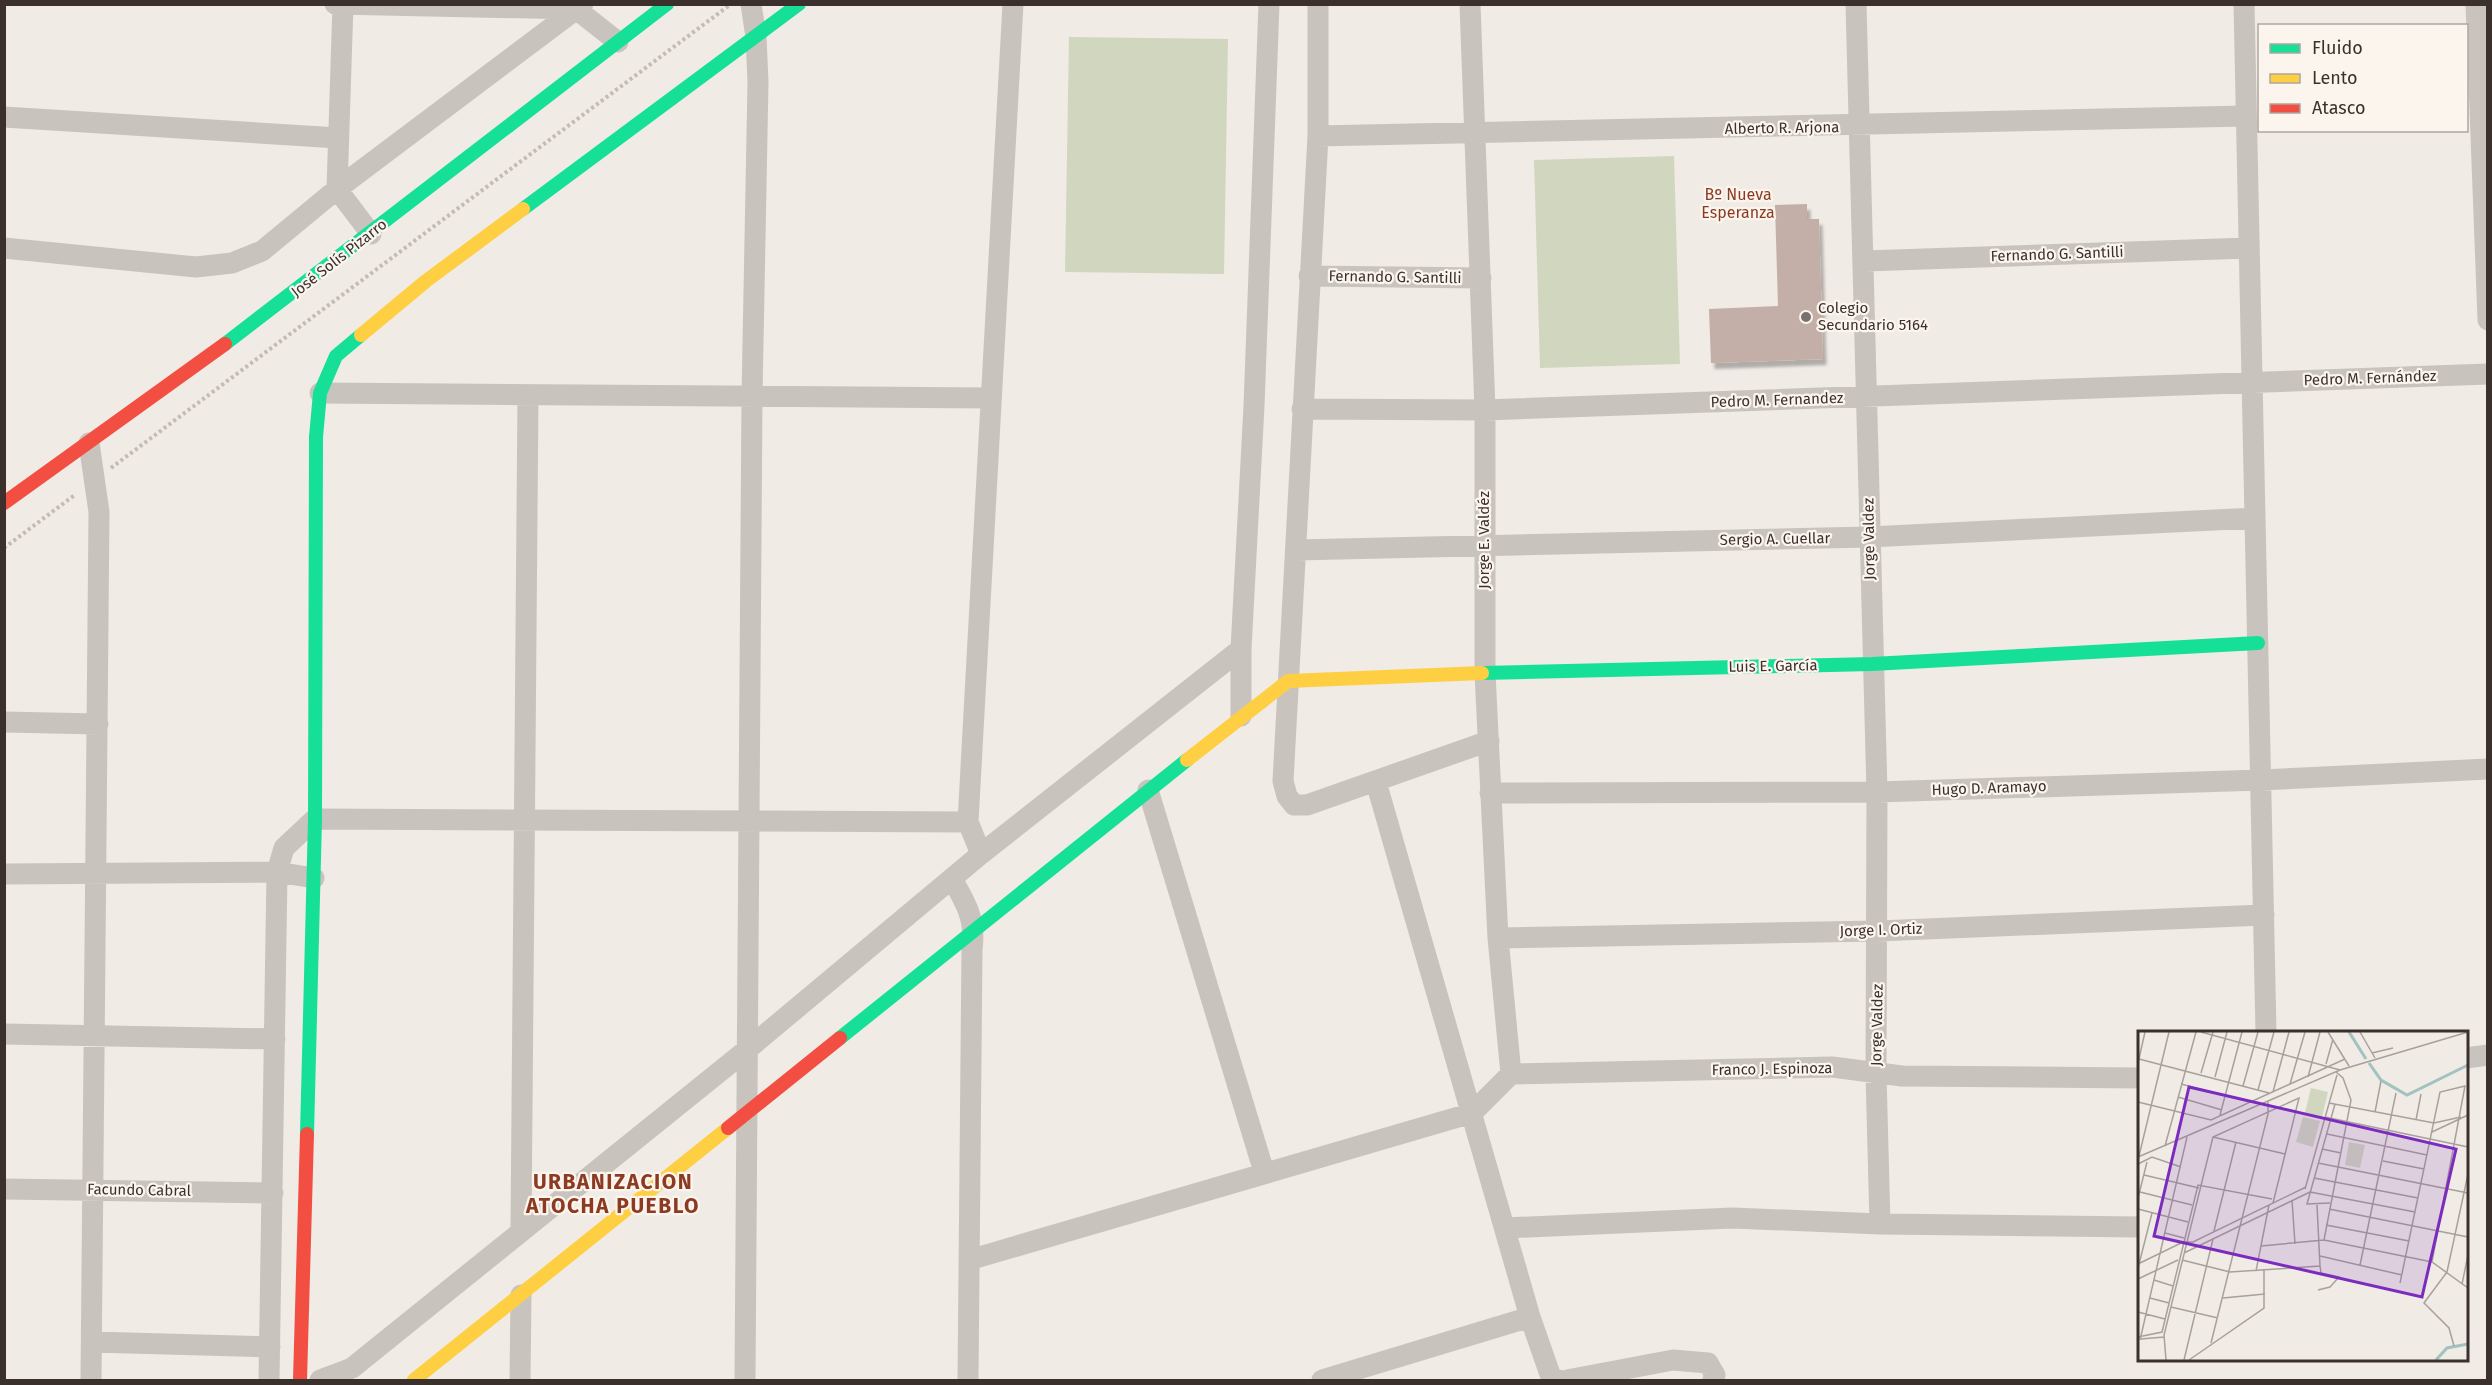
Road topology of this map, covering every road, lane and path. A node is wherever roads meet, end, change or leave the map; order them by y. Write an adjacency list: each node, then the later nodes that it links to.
1 (335, 4): 13 (street)
2 (667, 4): 16 (street, José Solís Pizarro)
3 (731, 4): 41 (path)
4 (751, 4): 15 (street)
5 (799, 4): 15 (street)
6 (1013, 4): 37 (street)
7 (1269, 4): 49 (street)
8 (1318, 4): 21 (street)
9 (1470, 4): 20 (street, Jorge E. Valdéz)
10 (1856, 4): 19 (street, Jorge Valdez)
11 (2244, 4): 17 (street)
12 (2476, 4): 30 (street)
13 (343, 5): 14 (street); 22 (street)
14 (579, 7): 16 (street); 23 (street)
15 (756, 37): 33 (street); 35 (street)
16 (618, 42): 24 (street, José Solís Pizarro)
17 (2246, 116): 19 (street, Alberto R. Arjona); 26 (street)
18 (4, 117): 22 (street)
19 (1860, 127): 20 (street, Alberto R. Arjona); 27 (street, Jorge Valdez)
20 (1475, 132): 21 (street, Alberto R. Arjona); 29 (street, Jorge E. Valdéz)
21 (1318, 136): 28 (street)
22 (338, 138): 23 (street)
23 (337, 189): 24 (street); 25 (street)
24 (371, 234): 40 (street, José Solís Pizarro)
25 (4, 248)
26 (2249, 248): 27 (street, Fernando G. Santilli); 32 (street)
27 (1865, 261): 36 (street, Jorge Valdez)
28 (1309, 276): 29 (street, Fernando G. Santilli); 38 (street)
29 (1480, 278): 39 (street, Jorge E. Valdéz)
30 (2487, 320)
31 (2487, 374): 32 (street, Pedro M. Fernández)
32 (2252, 382): 36 (street, Pedro M. Fernandez); 43 (street)
33 (320, 393): 34 (street); 63 (street)
34 (528, 395): 35 (street); 64 (street)
35 (752, 396): 37 (street); 65 (street)
36 (1867, 397): 39 (street, Pedro M. Fernandez); 44 (street, Jorge Valdez)
37 (989, 398): 66 (street)
38 (1302, 409): 39 (street, Pedro M. Fernandez); 47 (street)
39 (1485, 410): 45 (street, Jorge E. Valdéz)
40 (89, 443): 41 (street); 42 (street, José Solís Pizarro)
41 (94, 481): 46 (path); 55 (street)
42 (4, 503)
43 (2255, 518): 44 (street, Sergio A. Cuellar); 48 (street)
44 (1869, 537): 45 (street, Sergio A. Cuellar); 50 (street, Jorge Valdez)
45 (1484, 544): 47 (street, Sergio A. Cuellar); 51 (street, Jorge E. Valdéz)
46 (4, 548)
47 (1296, 550): 52 (street)
48 (2258, 643): 50 (street, Luis E. García); 58 (street)
49 (1241, 649): 53 (street); 67 (street)
50 (1872, 664): 51 (street, Luis E. García); 61 (street, Jorge Valdez)
51 (1485, 673): 52 (street, Luis E. García); 56 (street, Jorge E. Valdéz)
52 (1288, 681): 53 (street); 59 (street)
53 (1240, 716): 60 (street)
54 (4, 722): 55 (street)
55 (98, 724): 70 (street)
56 (1488, 741): 59 (street); 62 (street, Jorge E. Valdéz)
57 (2487, 769): 58 (street, Hugo D. Aramayo)
58 (2261, 780): 61 (street, Hugo D. Aramayo); 73 (street)
59 (1376, 782): 88 (street)
60 (1148, 790): 74 (street); 89 (street)
61 (1877, 792): 62 (street, Hugo D. Aramayo); 75 (street, Jorge Valdez)
62 (1490, 793): 76 (street, Jorge E. Valdéz)
63 (315, 819): 64 (street); 68 (street); 71 (street)
64 (525, 820): 65 (street); 96 (street)
65 (751, 821): 66 (street); 81 (street)
66 (968, 822): 67 (street)
67 (981, 854): 72 (street)
68 (277, 872): 70 (street); 71 (street); 80 (street)
69 (4, 874): 70 (street)
70 (96, 876): 79 (street)
71 (314, 878): 105 (street)
72 (952, 879): 74 (street); 81 (street)
73 (2264, 915): 75 (street, Jorge I. Ortiz); 77 (street)
74 (974, 930): 87 (street); 97 (street)
75 (1878, 931): 76 (street, Jorge I. Ortiz); 85 (street, Jorge Valdez)
76 (1498, 938): 84 (street, Jorge E. Valdéz)
77 (2266, 1031)
78 (4, 1034): 79 (street)
79 (95, 1036): 80 (street); 91 (street)
80 (274, 1039): 92 (street)
81 (749, 1048): 87 (street); 96 (street)
82 (2487, 1055): 83 (street)
83 (2468, 1058)
84 (1511, 1074): 85 (street, Franco J. Espinoza); 88 (street)
85 (1876, 1074): 86 (street, Franco J. Espinoza); 93 (street, Jorge Valdez)
86 (2138, 1078)
87 (748, 1112): 98 (street); 109 (street)
88 (1472, 1113): 89 (street); 95 (street)
89 (1264, 1172): 97 (street)
90 (4, 1189): 91 (street, Facundo Cabral)
91 (93, 1189): 92 (street, Facundo Cabral); 100 (street)
92 (273, 1193): 101 (street)
93 (1880, 1224): 94 (street); 95 (street)
94 (2138, 1227)
95 (1505, 1228): 99 (street)
96 (521, 1229): 102 (street)
97 (969, 1260): 110 (street)
98 (521, 1295): 107 (street); 108 (street)
99 (1530, 1317): 111 (street); 112 (street)
100 (92, 1342): 101 (street); 103 (street)
101 (270, 1347): 104 (street)
102 (345, 1374): 106 (street)
103 (91, 1380)
104 (269, 1380)
105 (300, 1380)
106 (320, 1380)
107 (414, 1380)
108 (520, 1380)
109 (745, 1380)
110 (968, 1380)
111 (1322, 1380)
112 (1559, 1380)
113 (1568, 1380): 114 (street)
114 (1713, 1380)

